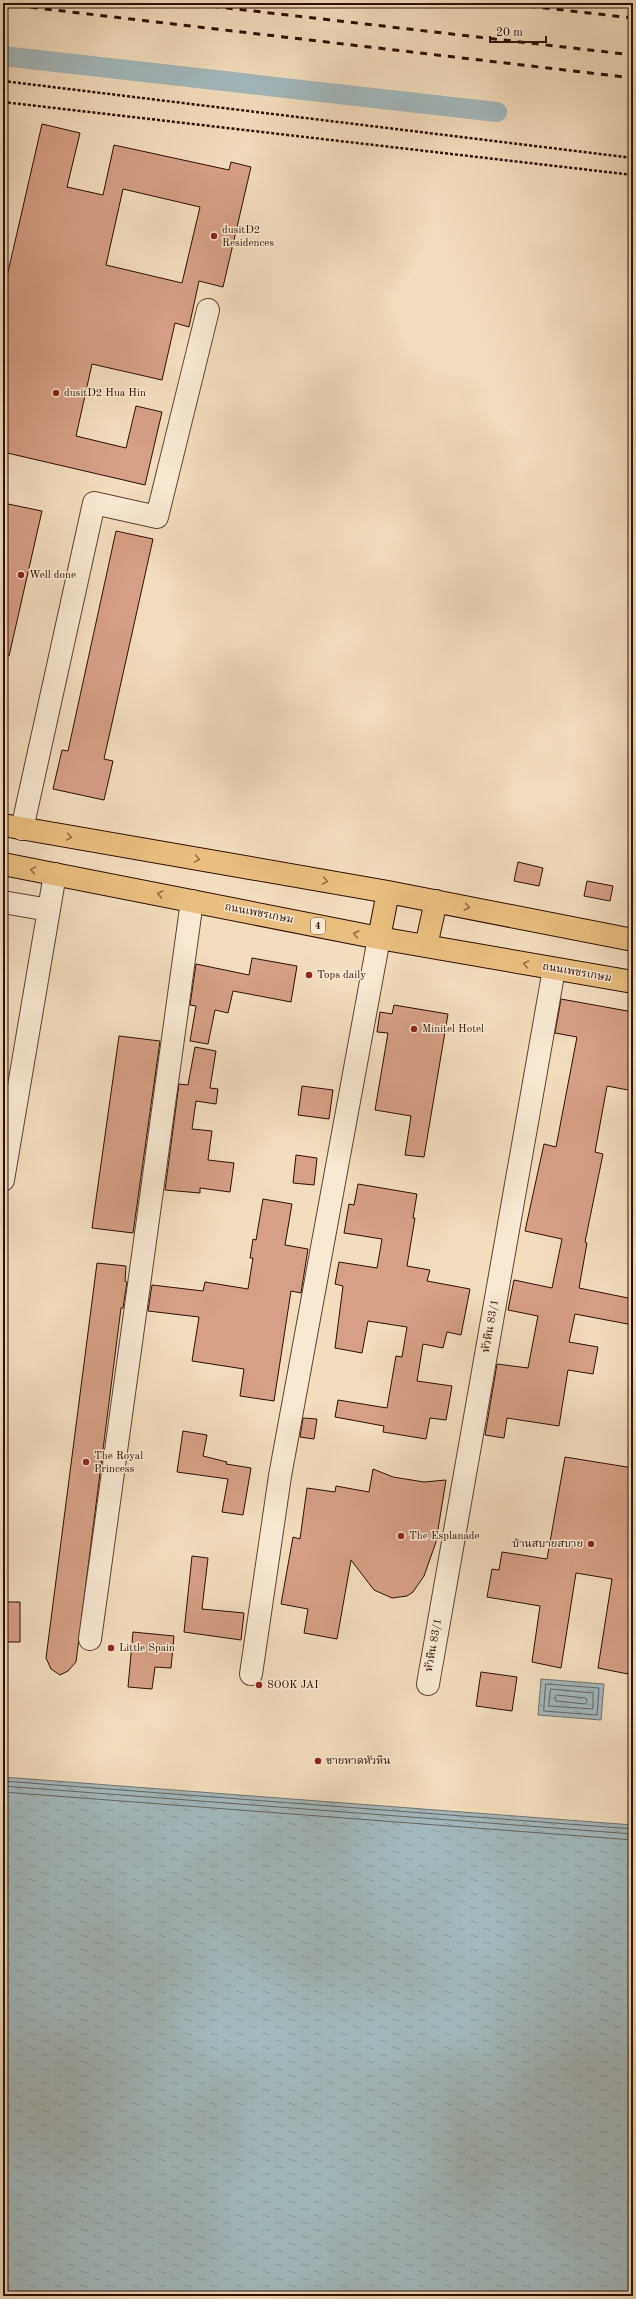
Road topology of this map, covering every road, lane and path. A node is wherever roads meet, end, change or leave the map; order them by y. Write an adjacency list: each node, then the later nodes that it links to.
1 (3, 81): 3 (path)
2 (3, 102): 4 (path)
3 (633, 158)
4 (633, 175)
5 (208, 310): 6 (street)
6 (13, 827): 9 (main road, one-way to 9)
7 (3, 864): 8 (main road, ถนนเพชรเกษม / 4, one-way to 7)
8 (55, 874): 10 (main road, ถนนเพชรเกษม / 4, one-way to 8); 13 (street)
9 (388, 892): 11 (main road); 14 (main road)
10 (192, 901): 14 (main road, ถนนเพชรเกษม / 4, one-way to 10); 20 (street)
11 (436, 901): 15 (main road, one-way to 15); 16 (main road)
12 (3, 902): 13 (street)
13 (49, 910): 19 (street)
14 (379, 938): 16 (main road, ถนนเพชรเกษม / 4); 21 (street)
15 (633, 940)
16 (426, 946): 17 (main road, ถนนเพชรเกษม / 4, one-way to 16)
17 (554, 969): 18 (main road, ถนนเพชรเกษม / 4); 22 (street, หัวหิน 83/1)
18 (633, 982)
19 (3, 1180)
20 (90, 1639)
21 (251, 1674)
22 (428, 1684)

